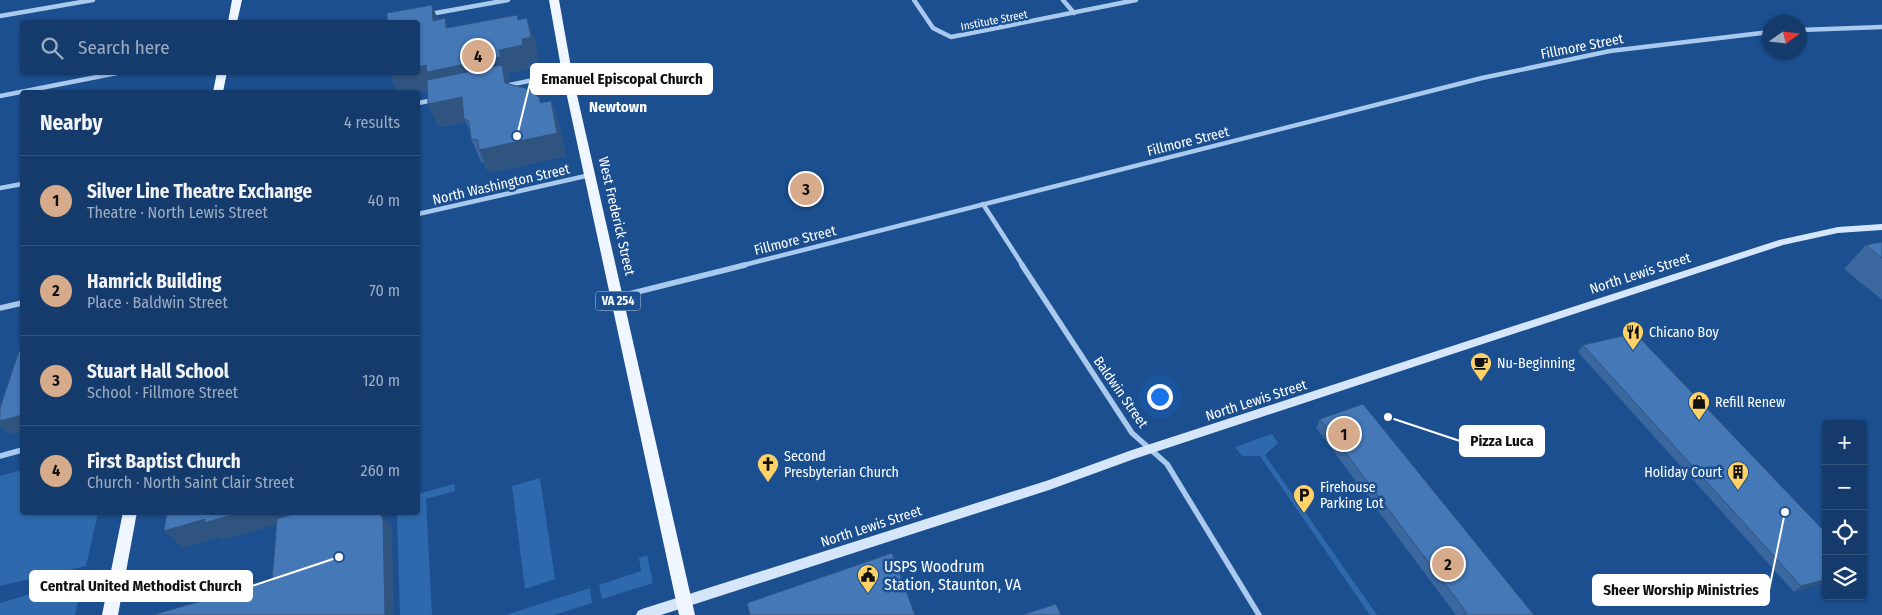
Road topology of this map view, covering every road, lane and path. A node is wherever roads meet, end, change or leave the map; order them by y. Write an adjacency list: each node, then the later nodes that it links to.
1 (93, 0): 9 (street)
2 (237, 0): 11 (main road)
3 (508, 0): 10 (street)
4 (554, 0): 15 (main road, West Frederick Street / VA 254)
5 (914, 0): 8 (street, Institute Street)
6 (1063, 0): 8 (street)
7 (1136, 0): 8 (street, Institute Street)
8 (1074, 13)
9 (0, 16)
10 (423, 16)
11 (233, 20)
12 (1882, 27): 13 (street)
13 (1807, 30)
14 (1762, 33): 28 (street, Fillmore Street)
15 (567, 72): 18 (street); 25 (main road, West Frederick Street / VA 254)
16 (107, 75): 19 (street)
17 (221, 75): 20 (main road)
18 (502, 86)
19 (30, 90)
20 (218, 90)
21 (20, 92): 22 (street)
22 (0, 96)
23 (436, 100): 24 (street)
24 (420, 103)
25 (590, 175): 29 (street, North Washington Street); 31 (main road, West Frederick Street / VA 254)
26 (20, 184): 27 (street)
27 (0, 188)
28 (983, 204): 31 (street, Fillmore Street); 34 (street, Baldwin Street)
29 (420, 214)
30 (1882, 227): 34 (street, North Lewis Street)
31 (617, 296): 38 (main road, West Frederick Street / VA 254)
32 (20, 303): 33 (street)
33 (0, 308)
34 (1151, 450): 38 (street, North Lewis Street); 41 (street, Baldwin Street)
35 (20, 451): 36 (street)
36 (0, 456)
37 (129, 515): 39 (main road)
38 (685, 608): 40 (street, North Lewis Street)
39 (110, 615)
40 (642, 615)
41 (1259, 615)

